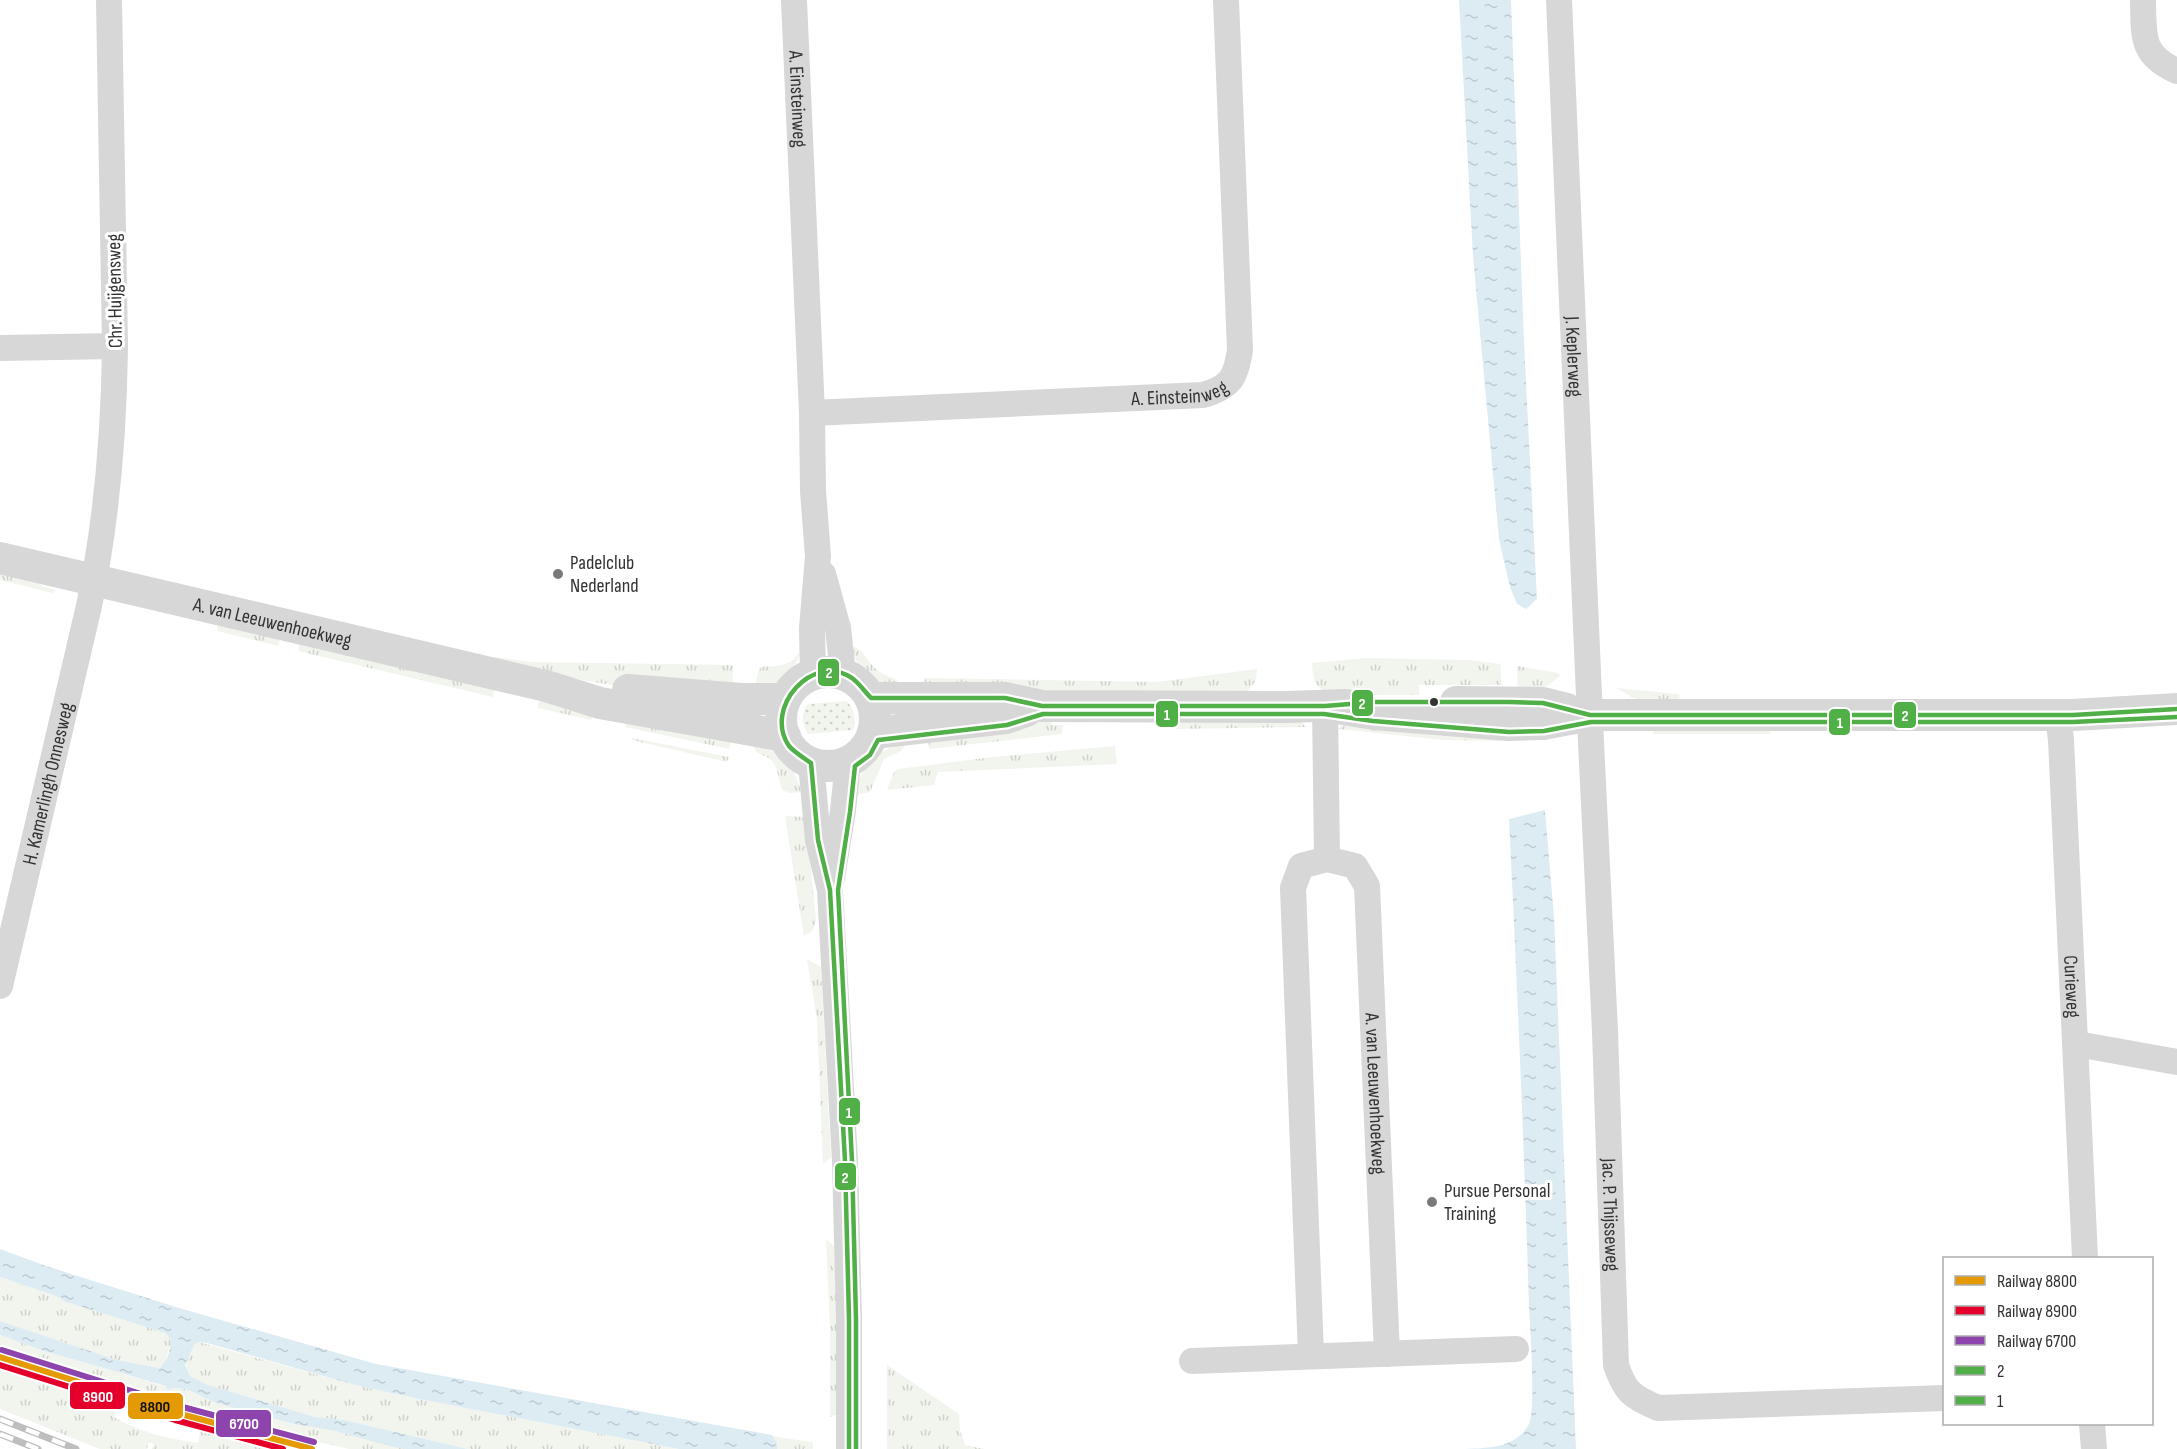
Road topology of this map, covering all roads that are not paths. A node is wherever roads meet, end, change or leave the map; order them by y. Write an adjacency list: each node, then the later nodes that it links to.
1 (109, 0): 7 (street, Chr. Huijgensweg)
2 (794, 0): 9 (street, A. Einsteinweg)
3 (1226, 0): 9 (street, A. Einsteinweg)
4 (1559, 0): 19 (street, J. Keplerweg)
5 (2143, 0): 6 (street)
6 (2177, 71)
7 (115, 346): 8 (street); 11 (street, Chr. Huijgensweg)
8 (0, 348)
9 (812, 413): 12 (street, A. Einsteinweg)
10 (0, 558): 11 (street, A. van Leeuwenhoekweg)
11 (95, 580): 13 (street, A. van Leeuwenhoekweg); 27 (street, H. Kamerlingh Onnesweg)
12 (828, 674): 14 (street); 15 (street)
13 (546, 686): 15 (street, A. van Leeuwenhoekweg); 22 (street, A. van Leeuwenhoekweg)
14 (871, 698): 16 (street); 21 (street)
15 (785, 699): 22 (street)
16 (1041, 706): 17 (street); 21 (street)
17 (1325, 706): 19 (street); 25 (street)
18 (2177, 709): 20 (street)
19 (1590, 715): 20 (street); 35 (street, Jac. P. Thijsseweg)
20 (2058, 715): 28 (street, Curieweg)
21 (873, 733): 23 (street)
22 (785, 736): 24 (street)
23 (848, 762): 24 (street); 26 (street)
24 (811, 763): 26 (street)
25 (1327, 859): 32 (street, A. van Leeuwenhoekweg); 33 (street)
26 (830, 890): 37 (street)
27 (0, 986)
28 (2077, 1044): 29 (street); 30 (street, Curieweg)
29 (2177, 1062)
30 (2085, 1257)
31 (1516, 1349): 32 (street)
32 (1387, 1354): 33 (street)
33 (1311, 1355): 34 (street)
34 (1192, 1361)
35 (1943, 1398)
36 (2092, 1425): 38 (street)
37 (849, 1449)
38 (2094, 1449)

